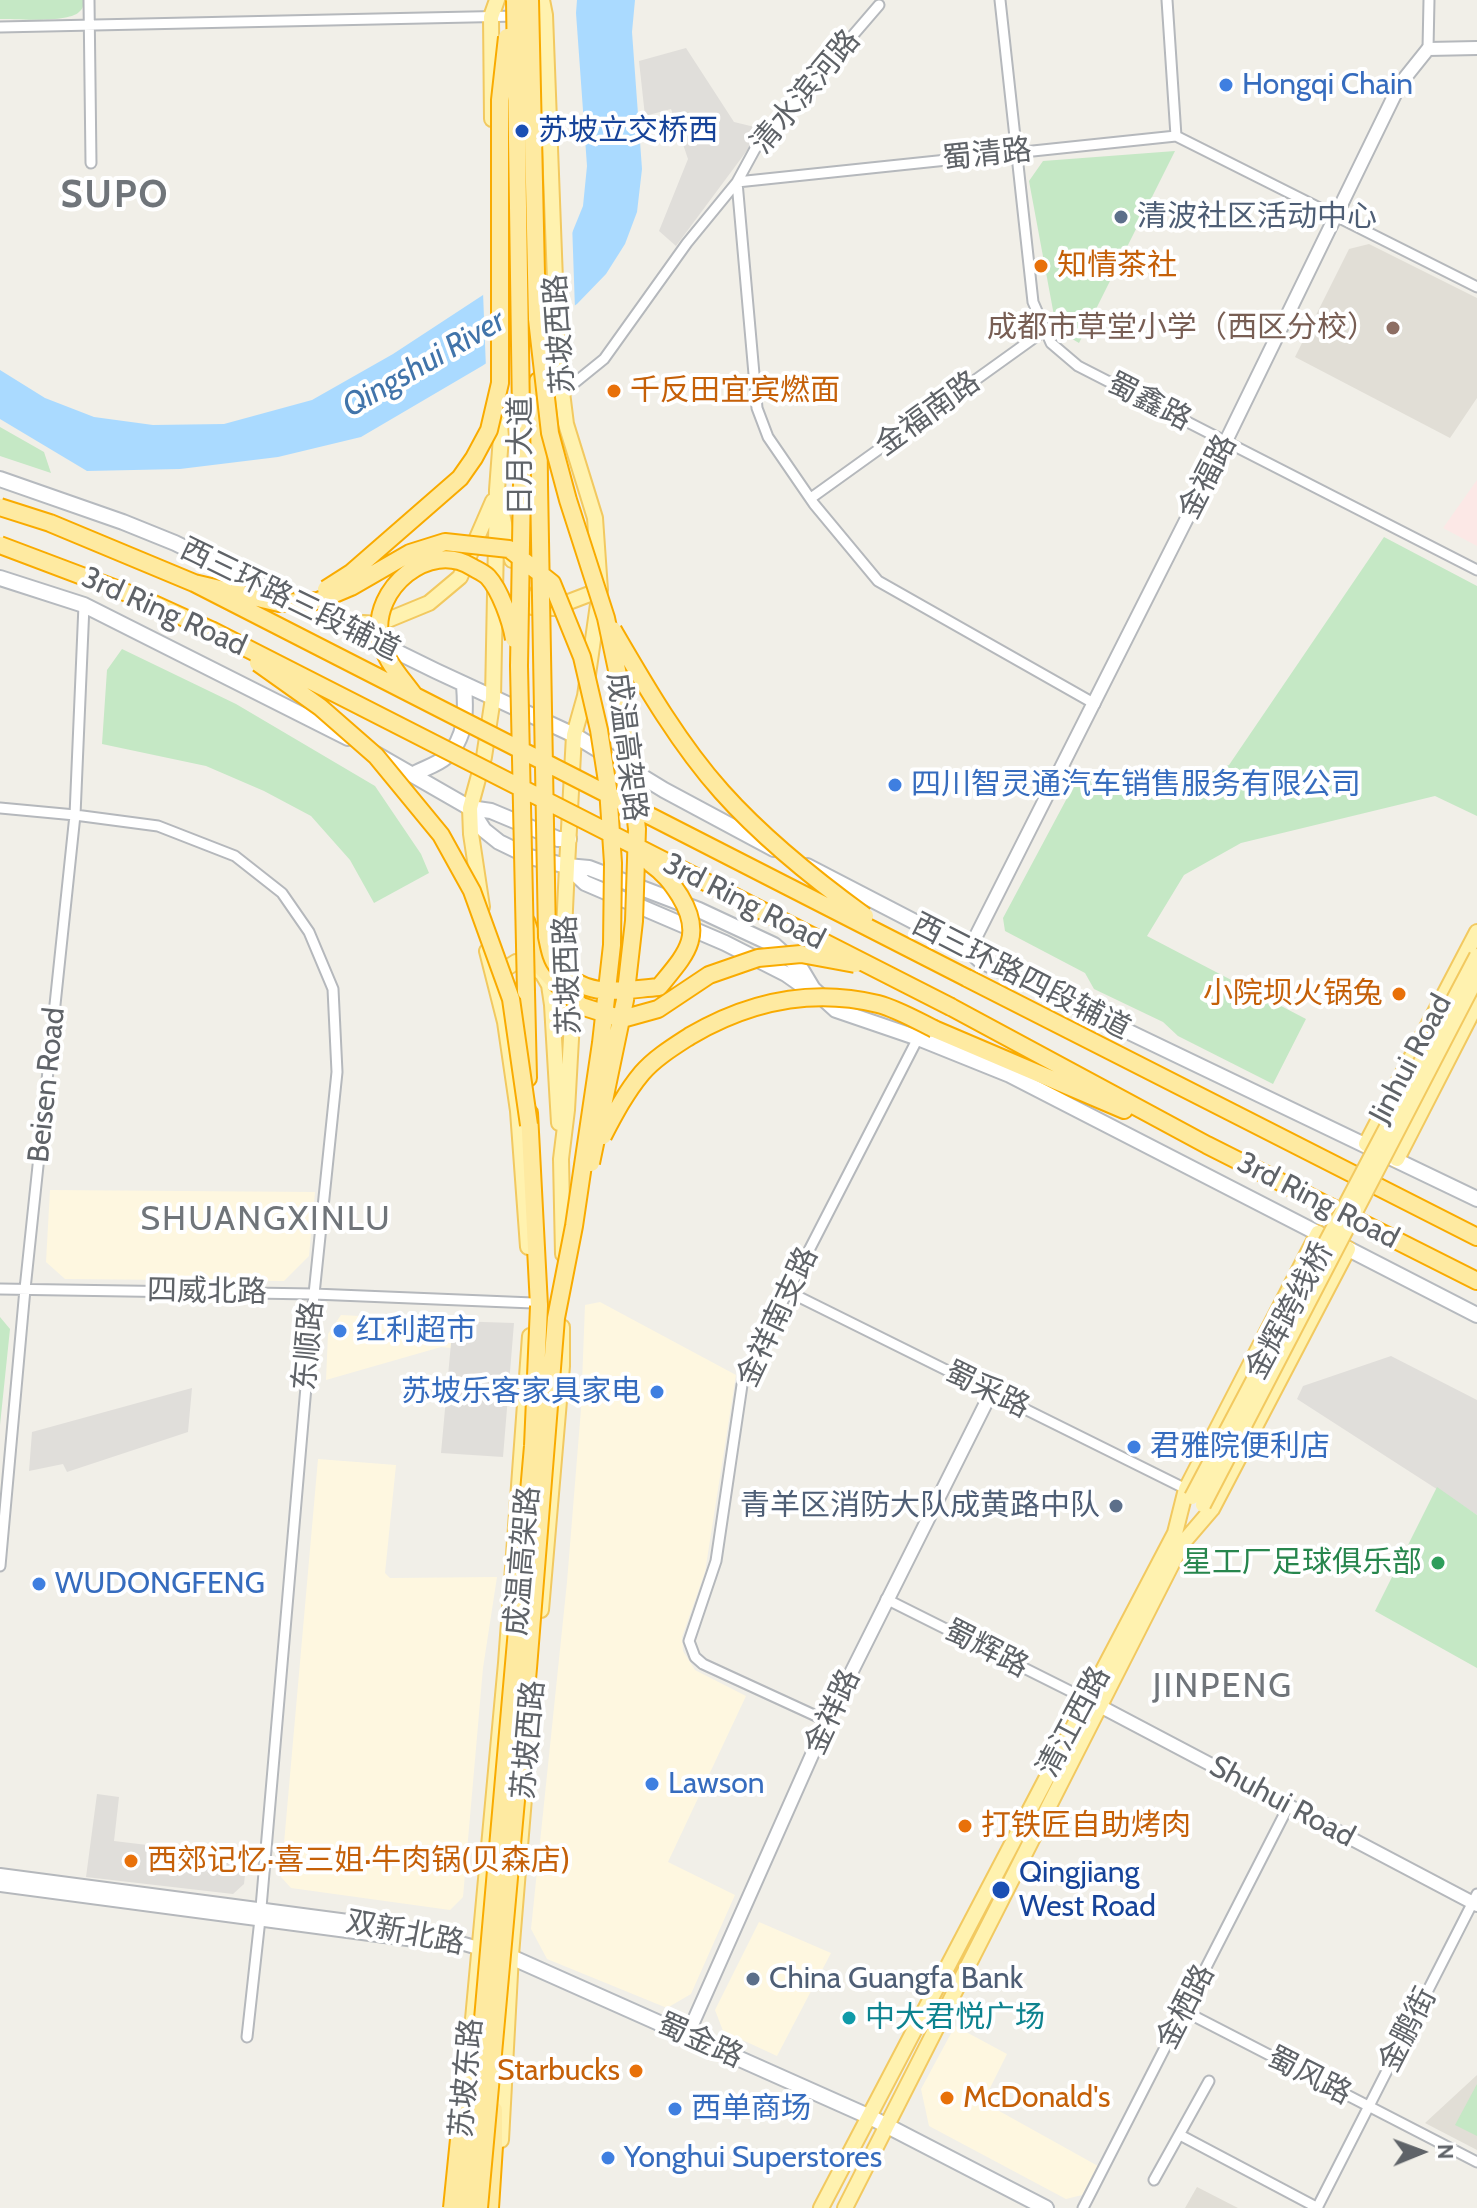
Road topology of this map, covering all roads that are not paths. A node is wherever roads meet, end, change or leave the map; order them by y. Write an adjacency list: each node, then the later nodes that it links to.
1 (89, 0): 14 (street)
2 (488, 0): 13 (street)
3 (497, 0): 13 (main road, 苏坡西路)
4 (514, 0): 37 (highway, bridge); 42 (highway, 日月大道, bridge)
5 (530, 0): 24 (highway, bridge)
6 (542, 0): 12 (main road, 苏坡西路)
7 (549, 0): 12 (street)
8 (1000, 0): 19 (street, 蜀鑫路)
9 (1167, 0): 18 (street)
10 (1429, 0): 17 (street)
11 (879, 5): 21 (street, 清水滨河路)
12 (545, 15): 13 (street); 26 (main road, 苏坡西路)
13 (491, 17): 14 (street); 29 (main road, 苏坡西路, bridge)
14 (89, 25): 15 (street); 20 (street)
15 (0, 27)
16 (1477, 48): 17 (street)
17 (1428, 49): 22 (street, 金福路)
18 (1176, 136): 19 (street, 蜀清路); 22 (street)
19 (1016, 152): 21 (street, 蜀清路); 25 (street, 蜀鑫路)
20 (91, 163)
21 (737, 182): 26 (street); 30 (street)
22 (1336, 215): 23 (street); 27 (street, 金福路)
23 (1477, 287)
24 (537, 319): 39 (highway, 成温高架路, bridge); 52 (highway, bridge)
25 (1045, 330): 27 (street, 蜀鑫路); 30 (street, 金福南路)
26 (562, 393): 36 (main road, 苏坡西路)
27 (1226, 441): 33 (street, 蜀鑫路); 46 (street, 金福路)
28 (0, 479): 40 (main road, 西三环路三段辅道)
29 (497, 490): 36 (main road); 40 (main road); 44 (main road, 苏坡西路)
30 (811, 498): 46 (street)
31 (0, 507): 35 (highway, 3rd Ring Road, bridge)
32 (0, 545): 41 (highway, 3rd Ring Road, bridge)
33 (1477, 570)
34 (0, 578): 38 (main road)
35 (194, 583): 37 (highway, bridge); 45 (highway, 3rd Ring Road, bridge)
36 (600, 590): 47 (main road, 苏坡西路)
37 (282, 603): 72 (highway, bridge)
38 (84, 605): 48 (main road); 51 (street, Beisen Road)
39 (606, 618): 57 (highway, bridge); 68 (highway, 成温高架路, bridge)
40 (332, 621): 43 (main road, 西三环路三段辅道)
41 (211, 630): 52 (highway, 3rd Ring Road, bridge); 65 (highway, bridge)
42 (519, 666): 45 (highway, bridge); 55 (highway, 日月大道, bridge)
43 (464, 685): 44 (main road, 西三环路三段辅道); 48 (main road)
44 (493, 698): 47 (main road, 西三环路三段辅道); 50 (main road, 苏坡西路)
45 (418, 699): 57 (highway, 3rd Ring Road, bridge)
46 (1095, 704): 58 (street, 金福路)
47 (574, 735): 53 (main road, 苏坡西路); 58 (main road, 西三环路四段辅道)
48 (412, 775): 50 (main road)
49 (0, 808): 51 (street, 东顺路)
50 (470, 808): 53 (main road); 54 (main road); 62 (main road, 苏坡西路)
51 (75, 815): 78 (street, Beisen Road); 80 (street, 东顺路)
52 (592, 824): 60 (highway, 3rd Ring Road, bridge)
53 (569, 839): 54 (main road, 苏坡西路)
54 (567, 866): 64 (main road); 69 (main road, 苏坡西路)
55 (523, 912): 60 (highway, bridge); 65 (highway, 成温高架路, bridge)
56 (1477, 932): 66 (main road, Jinhui Road)
57 (901, 943): 74 (highway, 3rd Ring Road, bridge)
58 (969, 950): 66 (main road, 西三环路四段辅道)
59 (1477, 956): 84 (main road, 金辉跨线桥, bridge)
60 (872, 968): 67 (highway, 3rd Ring Road, bridge)
61 (1477, 977): 84 (main road, 金辉跨线桥, bridge)
62 (496, 986): 69 (main road); 81 (main road, 苏坡西路)
63 (1477, 1003): 70 (main road, Jinhui Road)
64 (918, 1038): 73 (main road); 79 (street, 金祥南支路)
65 (529, 1125): 99 (highway, 成温高架路, bridge)
66 (1366, 1144): 70 (main road, 西三环路四段辅道)
67 (1207, 1145): 68 (highway, bridge); 76 (highway, 3rd Ring Road)
68 (594, 1155): 72 (highway, 成温高架路, bridge)
69 (561, 1159): 97 (main road, 苏坡西路)
70 (1397, 1159): 71 (main road, 西三环路四段辅道)
71 (1477, 1199)
72 (574, 1226): 102 (highway, 成温高架路, bridge)
73 (1318, 1233): 75 (main road); 84 (main road)
74 (1477, 1237)
75 (1348, 1249): 82 (main road); 85 (main road, 清江西路)
76 (1477, 1281)
77 (0, 1289): 78 (street, 四威北路)
78 (25, 1289): 80 (street, 四威北路); 86 (street, Beisen Road)
79 (787, 1291): 83 (street, 蜀采路); 90 (street, 金祥南支路)
80 (314, 1294): 81 (street, 四威北路); 95 (street, 东顺路)
81 (533, 1303): 96 (main road, 苏坡西路)
82 (1477, 1315)
83 (991, 1393): 84 (street, 蜀采路); 87 (street, 金祥路)
84 (1193, 1497): 85 (main road)
85 (1178, 1539): 88 (main road, 清江西路); 89 (main road, 清江西路)
86 (0, 1566)
87 (886, 1599): 88 (street, 蜀辉路); 90 (street, 金祥路)
88 (1086, 1699): 89 (street, Shuhui Road); 105 (main road, 清江西路)
89 (1101, 1707): 91 (street, Shuhui Road); 106 (main road, 清江西路)
90 (827, 1721): 100 (street, 金祥路)
91 (1288, 1807): 94 (street, Shuhui Road); 98 (street, 金栖路)
92 (0, 1875): 95 (street, 双新北路)
93 (0, 1885): 95 (street, 双新北路)
94 (1476, 1901): 104 (street, 金鹏街)
95 (260, 1914): 96 (street, 双新北路); 101 (street, 东顺路)
96 (478, 1948): 97 (main road, 蜀金路); 110 (main road, 苏坡东路)
97 (511, 1955): 100 (main road, 蜀金路); 114 (main road, 苏坡东路)
98 (1184, 2011): 104 (street, 蜀风路); 118 (street, 金栖路)
99 (483, 2019): 110 (highway, bridge); 111 (highway, 成温高架路, bridge)
100 (687, 2036): 105 (main road, 蜀金路)
101 (247, 2037)
102 (493, 2056): 112 (highway, 成温高架路, bridge); 113 (highway, bridge)
103 (1209, 2081): 107 (street)
104 (1369, 2106): 108 (street, 蜀风路); 119 (street, 金鹏街)
105 (870, 2117): 106 (main road, 蜀金路); 115 (main road, 清江西路)
106 (887, 2126): 116 (main road, 清江西路); 117 (main road, 蜀金路)
107 (1180, 2135): 109 (street); 119 (street)
108 (1477, 2162)
109 (1154, 2180)
110 (454, 2208)
111 (463, 2208)
112 (479, 2208)
113 (490, 2208)
114 (497, 2208)
115 (821, 2208)
116 (845, 2208)
117 (1046, 2208)
118 (1083, 2208)
119 (1318, 2208)

